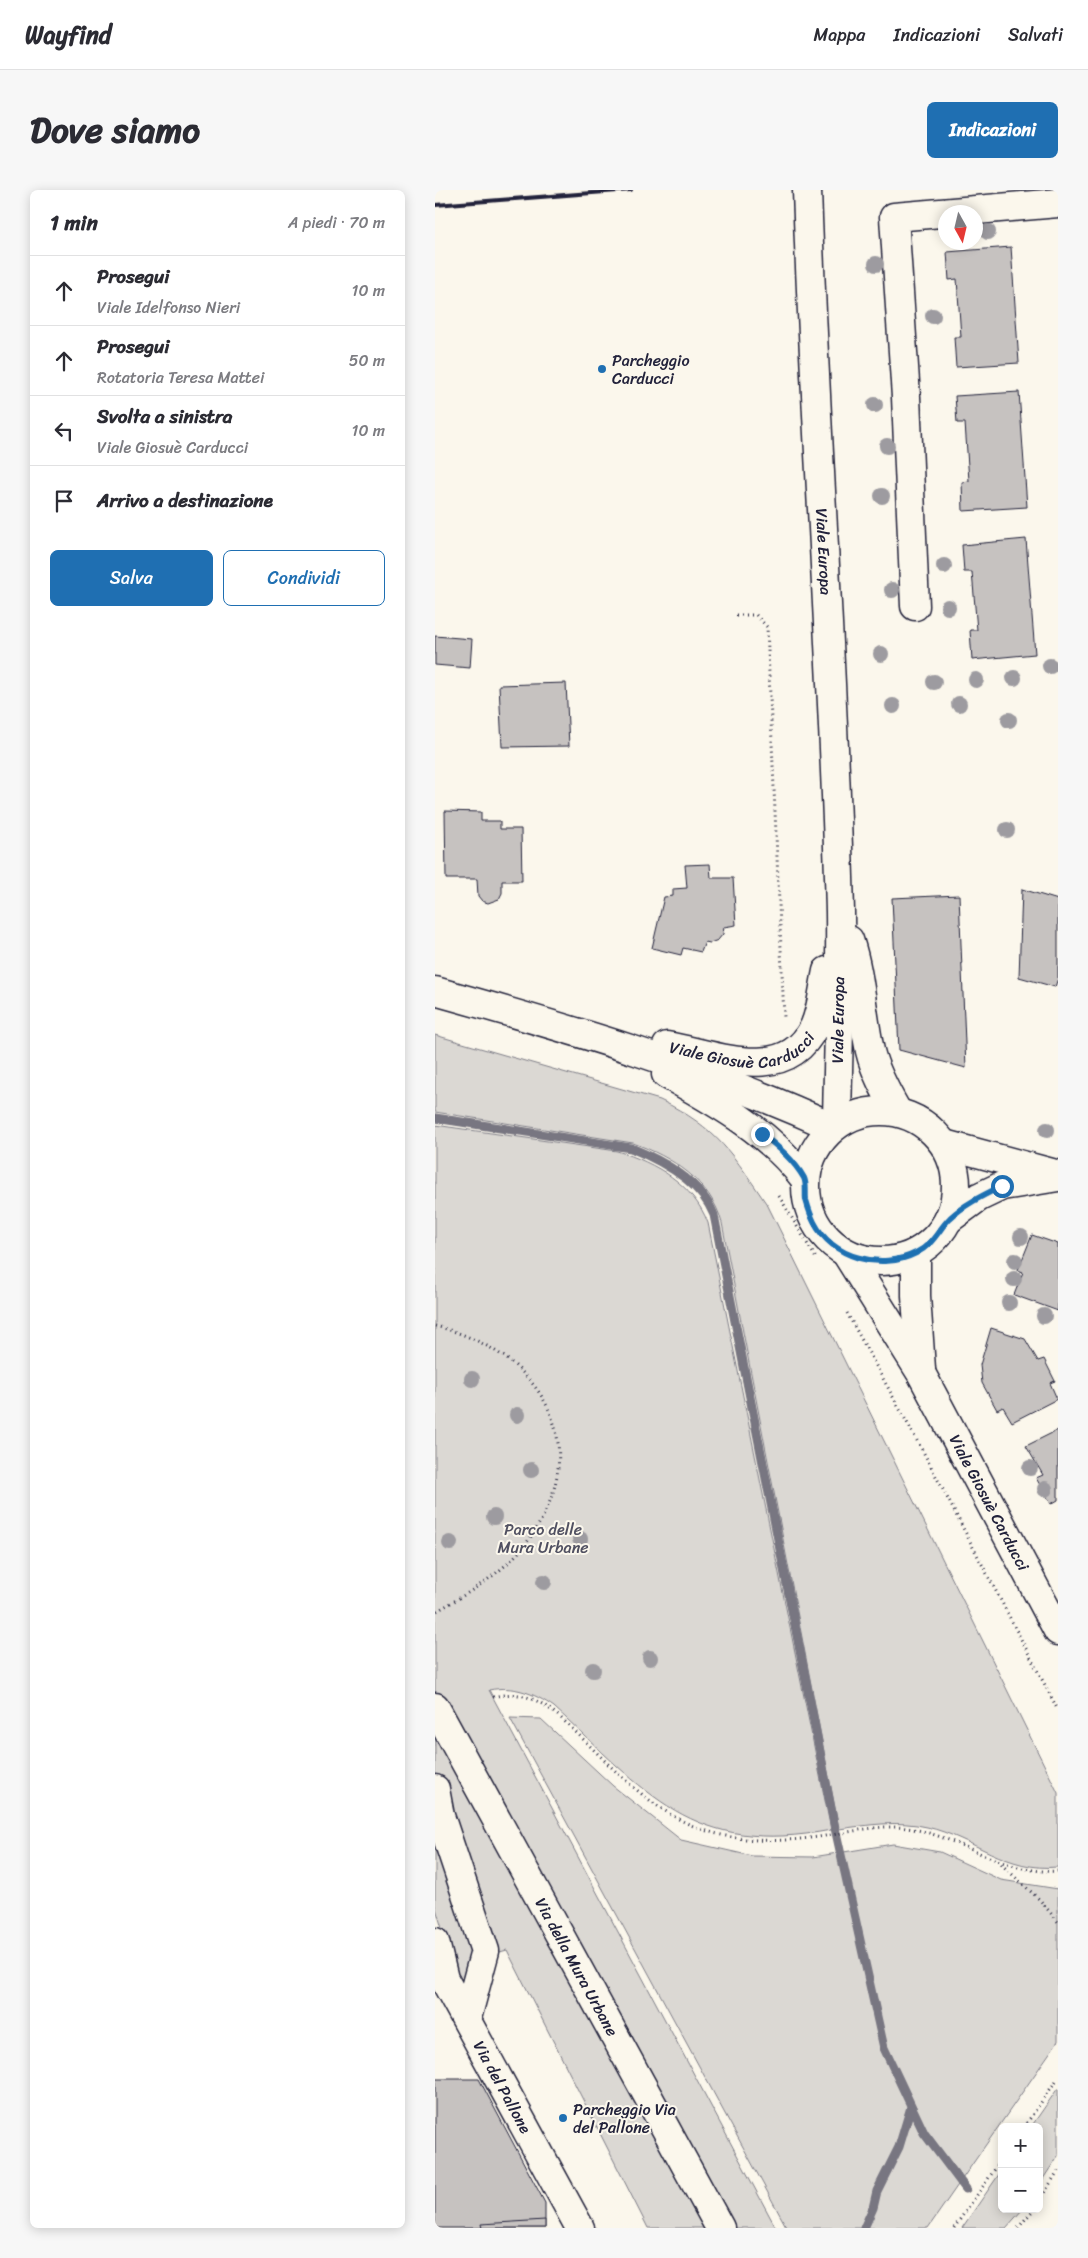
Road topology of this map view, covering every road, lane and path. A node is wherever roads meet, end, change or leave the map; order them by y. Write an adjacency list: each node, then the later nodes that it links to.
1 (807, 190): 5 (main road, Viale Europa)
2 (1058, 204): 3 (main road)
3 (915, 606)
4 (737, 615): 7 (path)
5 (840, 915): 8 (main road, Viale Giosuè Carducci); 9 (main road, Viale Europa); 10 (main road, Viale Europa)
6 (435, 991): 8 (main road, Viale Giosuè Carducci)
7 (784, 1019)
8 (609, 1040): 10 (main road, Viale Giosuè Carducci); 13 (main road, Viale Giosuè Carducci)
9 (897, 1111): 10 (main road); 11 (main road)
10 (835, 1126): 13 (main road)
11 (944, 1144): 12 (main road); 15 (main road)
12 (1058, 1176): 15 (main road)
13 (805, 1179): 16 (main road)
14 (775, 1190): 18 (path)
15 (949, 1219): 17 (main road)
16 (846, 1253): 17 (main road); 21 (main road, Viale Giosuè Carducci)
17 (916, 1253): 21 (main road, Viale Giosuè Carducci)
18 (819, 1262)
19 (847, 1312): 26 (path)
20 (435, 1326): 22 (path)
21 (921, 1372): 23 (main road, Viale Giosuè Carducci)
22 (435, 1612)
23 (1058, 1631)
24 (493, 1697): 28 (path)
25 (435, 1707): 40 (main road, Via della Mura Urbane)
26 (1058, 1710)
27 (435, 1789): 32 (main road)
28 (1000, 1862): 29 (path); 30 (path)
29 (1058, 1871)
30 (1058, 1922)
31 (435, 1942): 32 (main road, Via del Pallone)
32 (467, 2018): 39 (main road, Via del Pallone)
33 (1058, 2078): 34 (path)
34 (1027, 2123)
35 (998, 2165): 41 (path)
36 (1058, 2171): 37 (path)
37 (1043, 2195)
38 (1031, 2213): 42 (path)
39 (580, 2228)
40 (719, 2228)
41 (954, 2228)
42 (1018, 2228)

